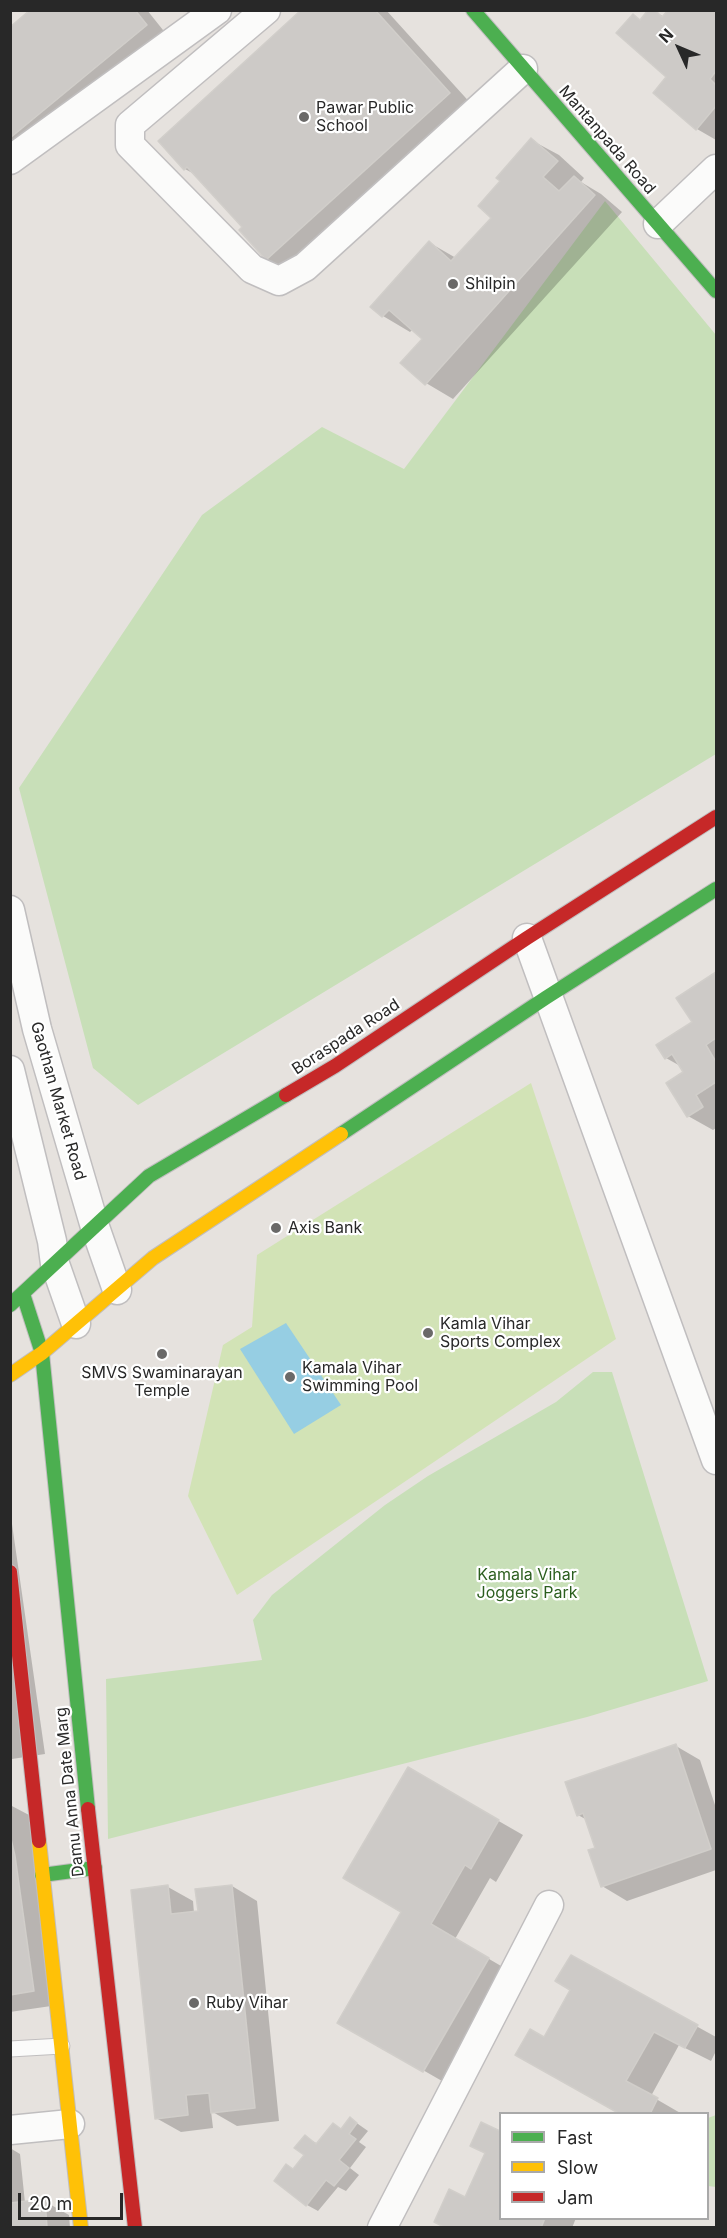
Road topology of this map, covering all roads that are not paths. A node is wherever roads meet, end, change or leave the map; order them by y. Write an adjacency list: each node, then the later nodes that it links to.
1 (217, 10): 5 (street)
2 (266, 10): 4 (street)
3 (472, 10): 4 (street, Mantanpada Road)
4 (523, 69): 7 (street, Mantanpada Road)
5 (10, 160)
6 (717, 169): 7 (street)
7 (658, 224): 8 (street, Mantanpada Road)
8 (717, 291)
9 (717, 818): 12 (street, Boraspada Road)
10 (717, 889): 14 (street)
11 (10, 909): 13 (street, Gaothan Market Road)
12 (527, 938): 14 (street); 16 (street, Boraspada Road)
13 (20, 997): 16 (street, Gaothan Market Road)
14 (547, 997): 18 (street); 24 (street)
15 (10, 1070): 17 (street)
16 (95, 1227): 17 (street, Boraspada Road); 18 (street, Gaothan Market Road)
17 (55, 1264): 19 (street, Boraspada Road); 21 (street)
18 (117, 1290): 21 (street)
19 (23, 1293): 20 (street, Boraspada Road); 22 (street)
20 (10, 1305)
21 (76, 1324): 22 (street)
22 (42, 1353): 23 (street); 26 (street, Damu Anna Date Marg)
23 (10, 1375)
24 (717, 1460)
25 (10, 1572): 27 (street)
26 (95, 1868): 27 (street); 34 (street, Damu Anna Date Marg)
27 (42, 1875): 29 (street)
28 (549, 1905): 35 (street)
29 (62, 2046): 30 (lane); 31 (street)
30 (10, 2049)
31 (70, 2124): 32 (street); 33 (street)
32 (10, 2130)
33 (81, 2228)
34 (135, 2228)
35 (382, 2228)

